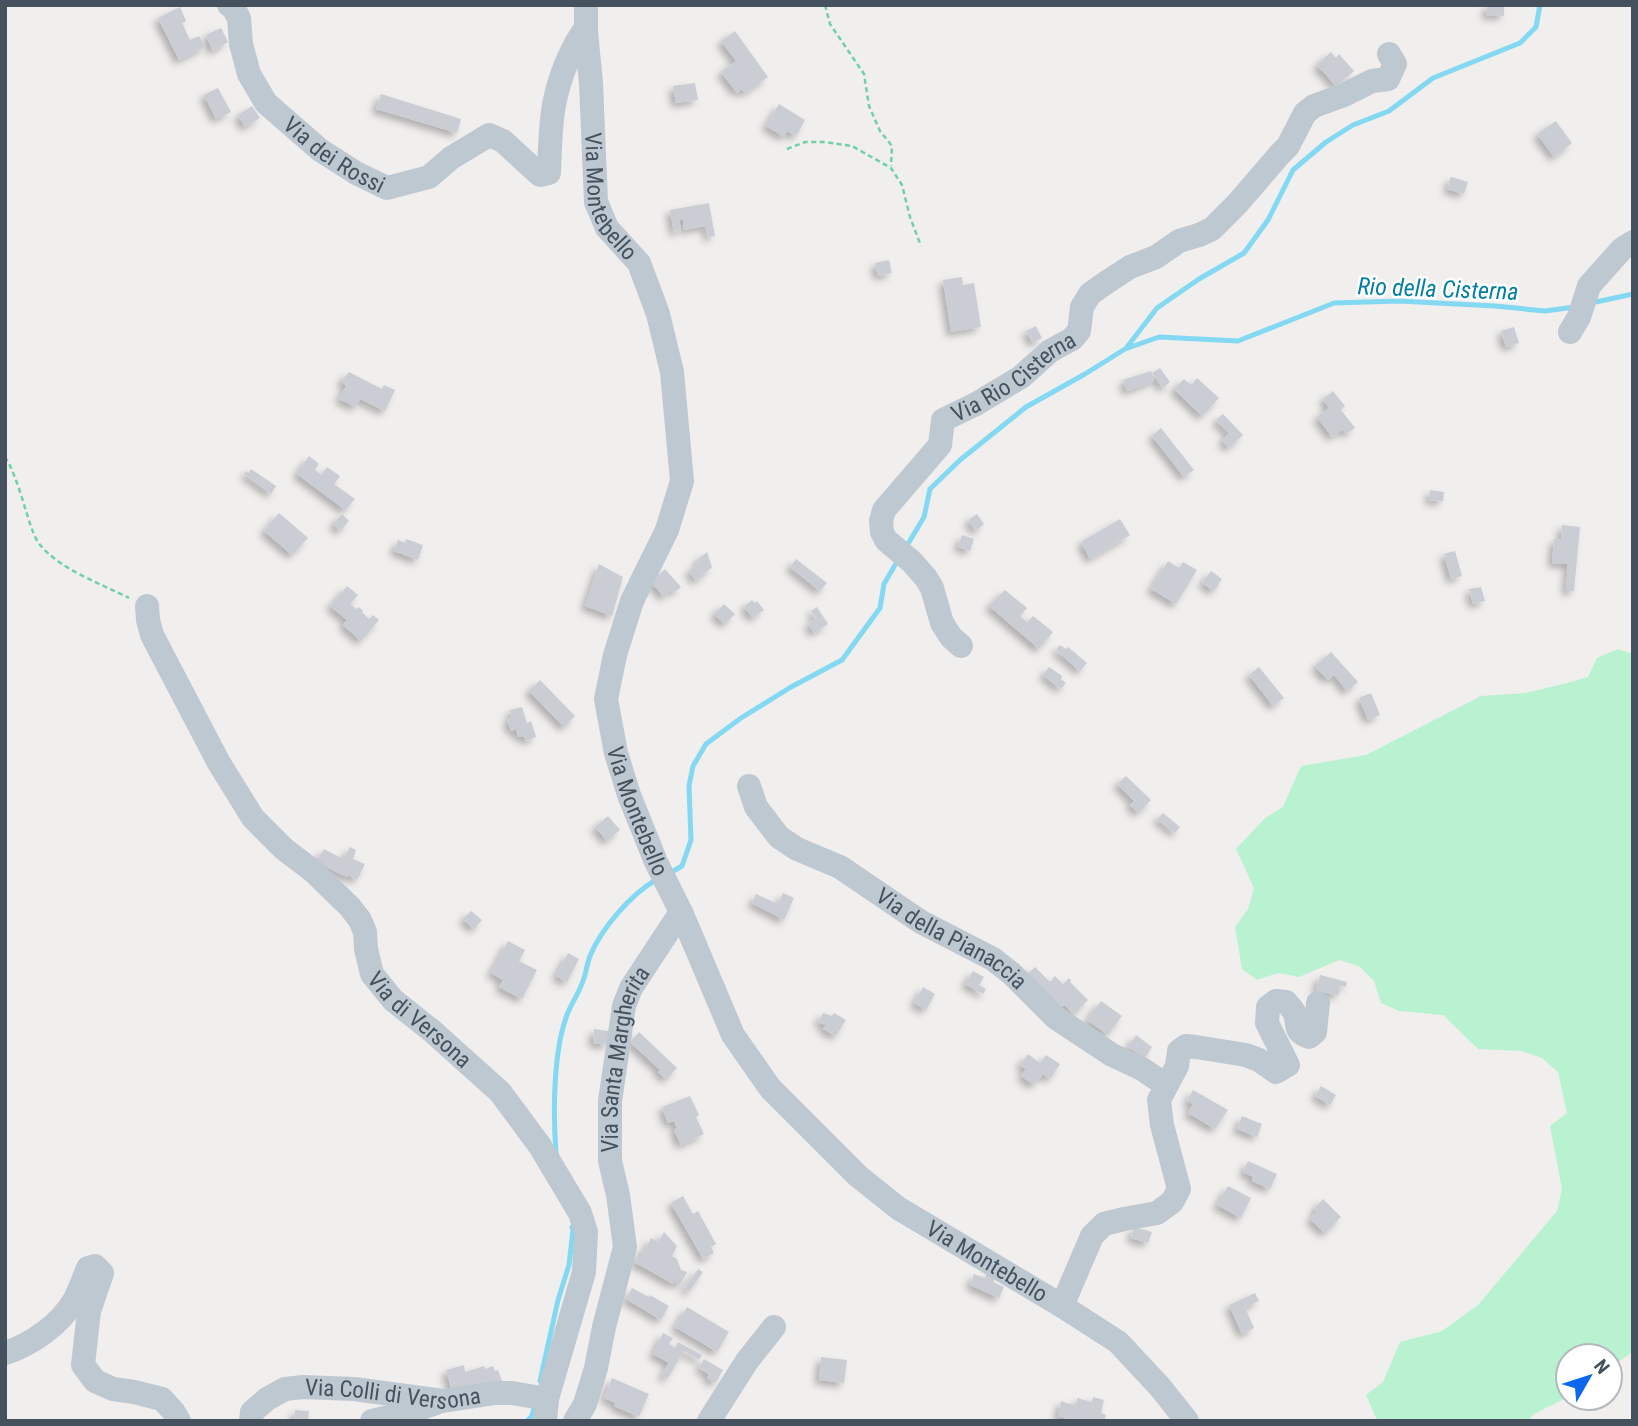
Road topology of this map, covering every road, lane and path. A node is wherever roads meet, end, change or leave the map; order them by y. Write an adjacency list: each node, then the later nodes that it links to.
1 (229, 5): 3 (street, Via dei Rossi)
2 (825, 5): 6 (path)
3 (586, 17): 14 (street, Via Montebello)
4 (1389, 54): 12 (street, Via Rio Cisterna)
5 (787, 149): 6 (path)
6 (891, 168): 8 (path)
7 (1633, 242): 9 (street)
8 (920, 246)
9 (1578, 316)
10 (5, 457): 11 (path)
11 (147, 613): 21 (street, Via di Versona)
12 (961, 646)
13 (749, 786): 16 (street, Via della Pianaccia)
14 (676, 901): 17 (street, Via Montebello); 25 (street, Via Santa Margherita)
15 (1318, 1003): 16 (street)
16 (1166, 1085): 17 (street)
17 (1062, 1306): 27 (street, Via Montebello)
18 (774, 1326): 26 (street)
19 (5, 1353): 22 (street)
20 (443, 1401): 21 (street, Via Colli di Versona); 23 (street, Via Colli di Versona); 24 (street)
21 (540, 1403)
22 (179, 1421)
23 (251, 1421)
24 (372, 1421)
25 (575, 1421)
26 (709, 1421)
27 (1187, 1421)

